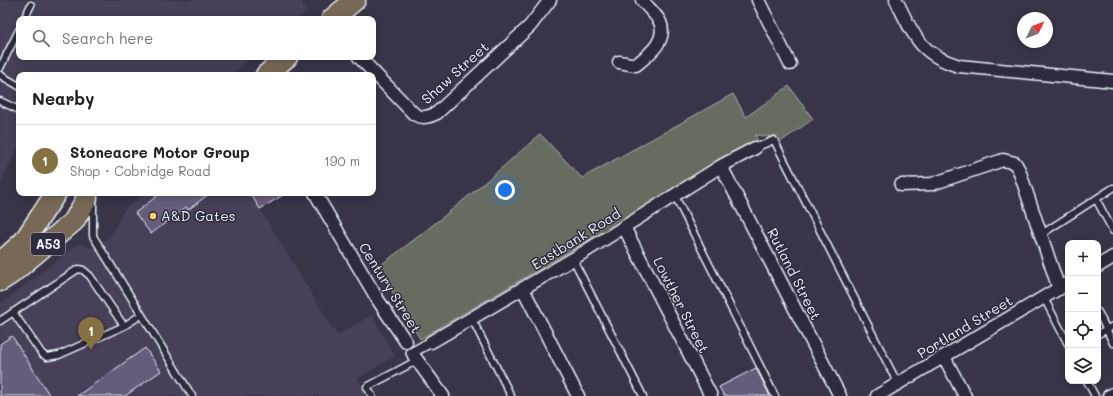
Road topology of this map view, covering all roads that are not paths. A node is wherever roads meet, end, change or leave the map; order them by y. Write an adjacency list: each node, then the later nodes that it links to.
1 (356, 0): 8 (highway)
2 (550, 0): 18 (street, Shaw Street)
3 (642, 0): 12 (street)
4 (758, 0): 13 (street)
5 (896, 0): 19 (street)
6 (31, 5): 7 (lane)
7 (26, 16)
8 (336, 16)
9 (16, 36): 14 (lane)
10 (284, 60): 15 (highway)
11 (362, 60): 16 (street, Shaw Street)
12 (618, 62)
13 (790, 64)
14 (0, 68)
15 (270, 72)
16 (373, 72)
17 (0, 75): 20 (lane)
18 (376, 75)
19 (1113, 81)
20 (16, 84)
21 (0, 101): 22 (lane)
22 (16, 109)
23 (754, 148): 24 (street, Eastbank Road); 58 (lane)
24 (721, 166): 31 (street, Eastbank Road); 69 (street, Rutland Street)
25 (901, 185): 35 (street)
26 (1113, 188): 32 (lane)
27 (54, 196): 38 (highway, A53)
28 (72, 196): 29 (highway)
29 (93, 196): 40 (highway, A53); 45 (lane)
30 (317, 196): 56 (street, Century Street)
31 (674, 196): 33 (street, Eastbank Road); 68 (lane)
32 (1096, 199): 34 (lane); 35 (lane)
33 (624, 227): 37 (street, Eastbank Road); 67 (street, Lowther Street)
34 (1113, 231)
35 (1040, 234): 41 (street)
36 (1113, 257): 39 (street)
37 (574, 259): 42 (street, Eastbank Road); 66 (lane)
38 (0, 263)
39 (1101, 264)
40 (0, 281)
41 (1064, 286): 43 (street, Portland Street)
42 (524, 289): 46 (street, Eastbank Road); 65 (street)
43 (1044, 298): 53 (lane); 57 (street, Portland Street)
44 (13, 312): 48 (lane); 49 (lane); 49 (lane)
45 (141, 314): 49 (lane); 61 (lane)
46 (472, 319): 54 (street, Eastbank Road); 64 (lane)
47 (1101, 319): 51 (lane)
48 (0, 321)
49 (124, 326)
50 (1113, 326): 51 (lane)
51 (1106, 330): 52 (lane); 55 (lane)
52 (1101, 332)
53 (1065, 338)
54 (431, 342): 56 (street, Eastbank Road)
55 (1113, 343)
56 (412, 353): 62 (lane); 63 (street, Century Street)
57 (944, 357): 58 (street, Portland Street); 71 (street)
58 (898, 384): 70 (street, Portland Street)
59 (1089, 384): 72 (lane)
60 (1113, 394): 73 (street)
61 (192, 396)
62 (372, 396)
63 (443, 396)
64 (511, 396)
65 (578, 396)
66 (643, 396)
67 (711, 396)
68 (775, 396)
69 (840, 396)
70 (878, 396)
71 (965, 396)
72 (1095, 396)
73 (1109, 396)

